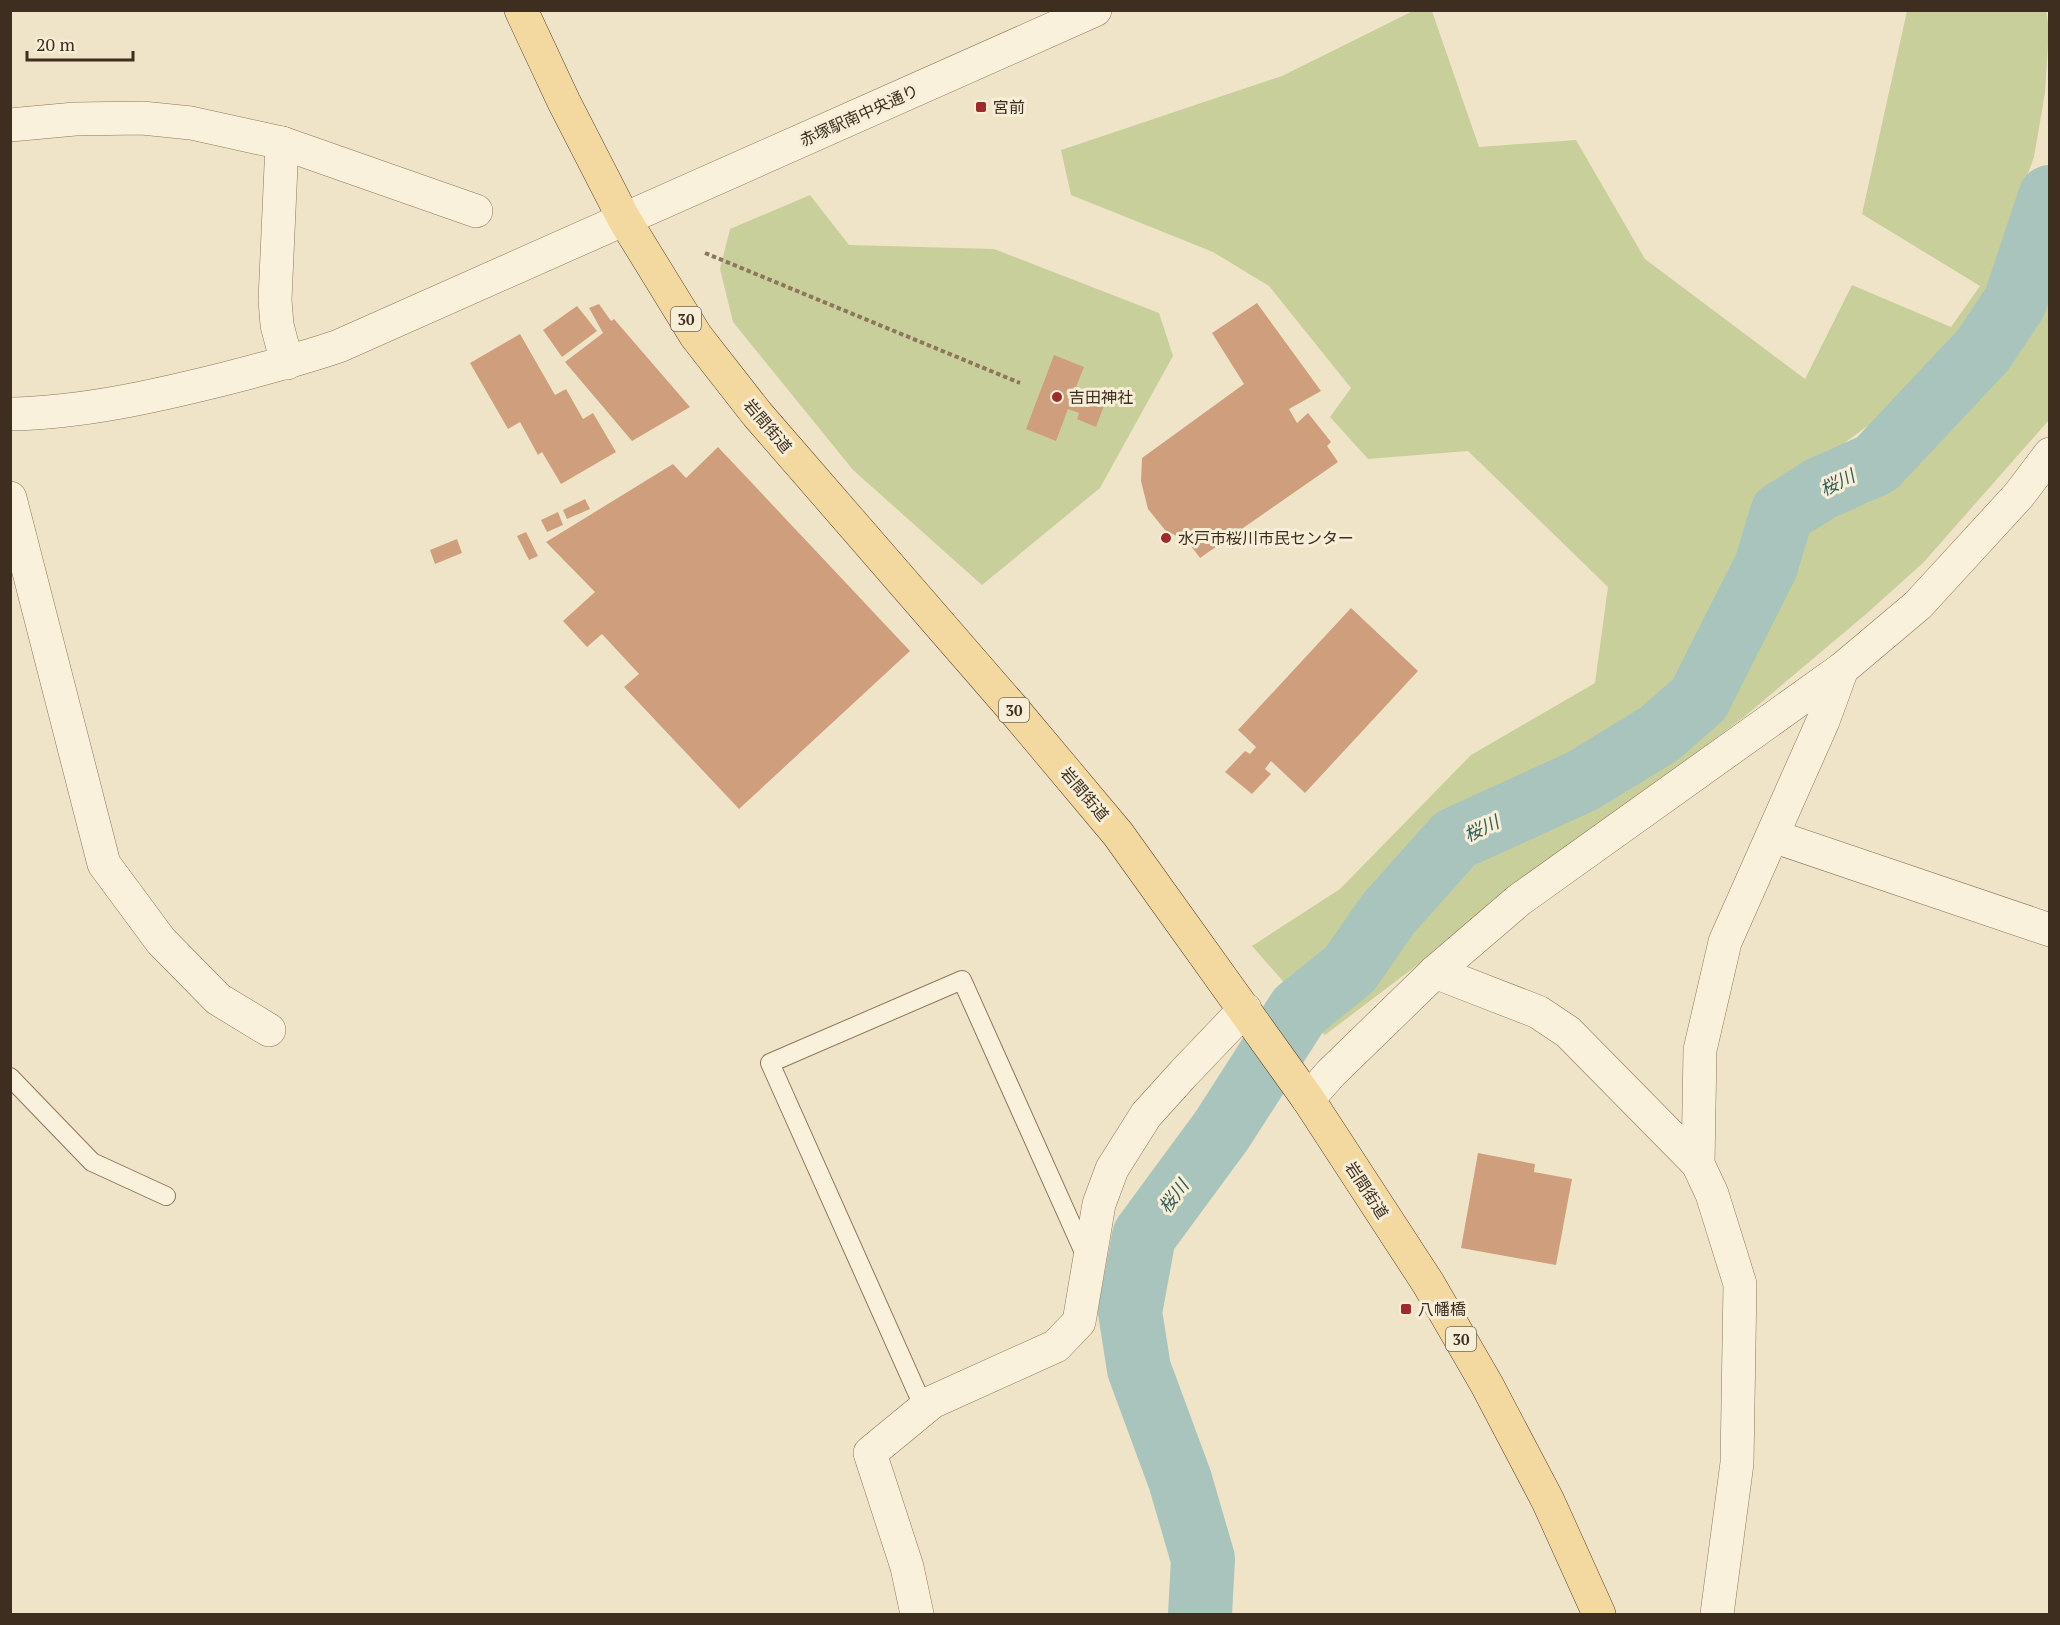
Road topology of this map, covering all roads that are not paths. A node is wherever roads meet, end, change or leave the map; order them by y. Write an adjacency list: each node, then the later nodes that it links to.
1 (521, 10): 6 (main road, 岩間街道 / 30)
2 (1095, 10): 6 (street, 赤塚駅南中央通り)
3 (10, 124): 4 (street)
4 (282, 143): 5 (street); 7 (street)
5 (476, 211)
6 (624, 219): 7 (street, 赤塚駅南中央通り); 15 (main road, 岩間街道 / 30)
7 (287, 363): 8 (street, 赤塚駅南中央通り)
8 (10, 414)
9 (2049, 454): 11 (street)
10 (10, 498): 16 (street)
11 (1842, 669): 12 (street); 14 (street)
12 (1773, 836): 13 (street); 19 (street)
13 (2049, 930)
14 (1435, 972): 18 (street); 19 (street)
15 (1249, 1015): 18 (main road, 岩間街道 / 30); 21 (street)
16 (269, 1030)
17 (10, 1077): 20 (lane)
18 (1301, 1089): 24 (main road, 岩間街道 / 30)
19 (1698, 1164): 25 (street)
20 (166, 1196)
21 (1089, 1264): 22 (street); 22 (lane)
22 (924, 1408): 23 (street)
23 (917, 1614)
24 (1599, 1614)
25 (1718, 1614)

